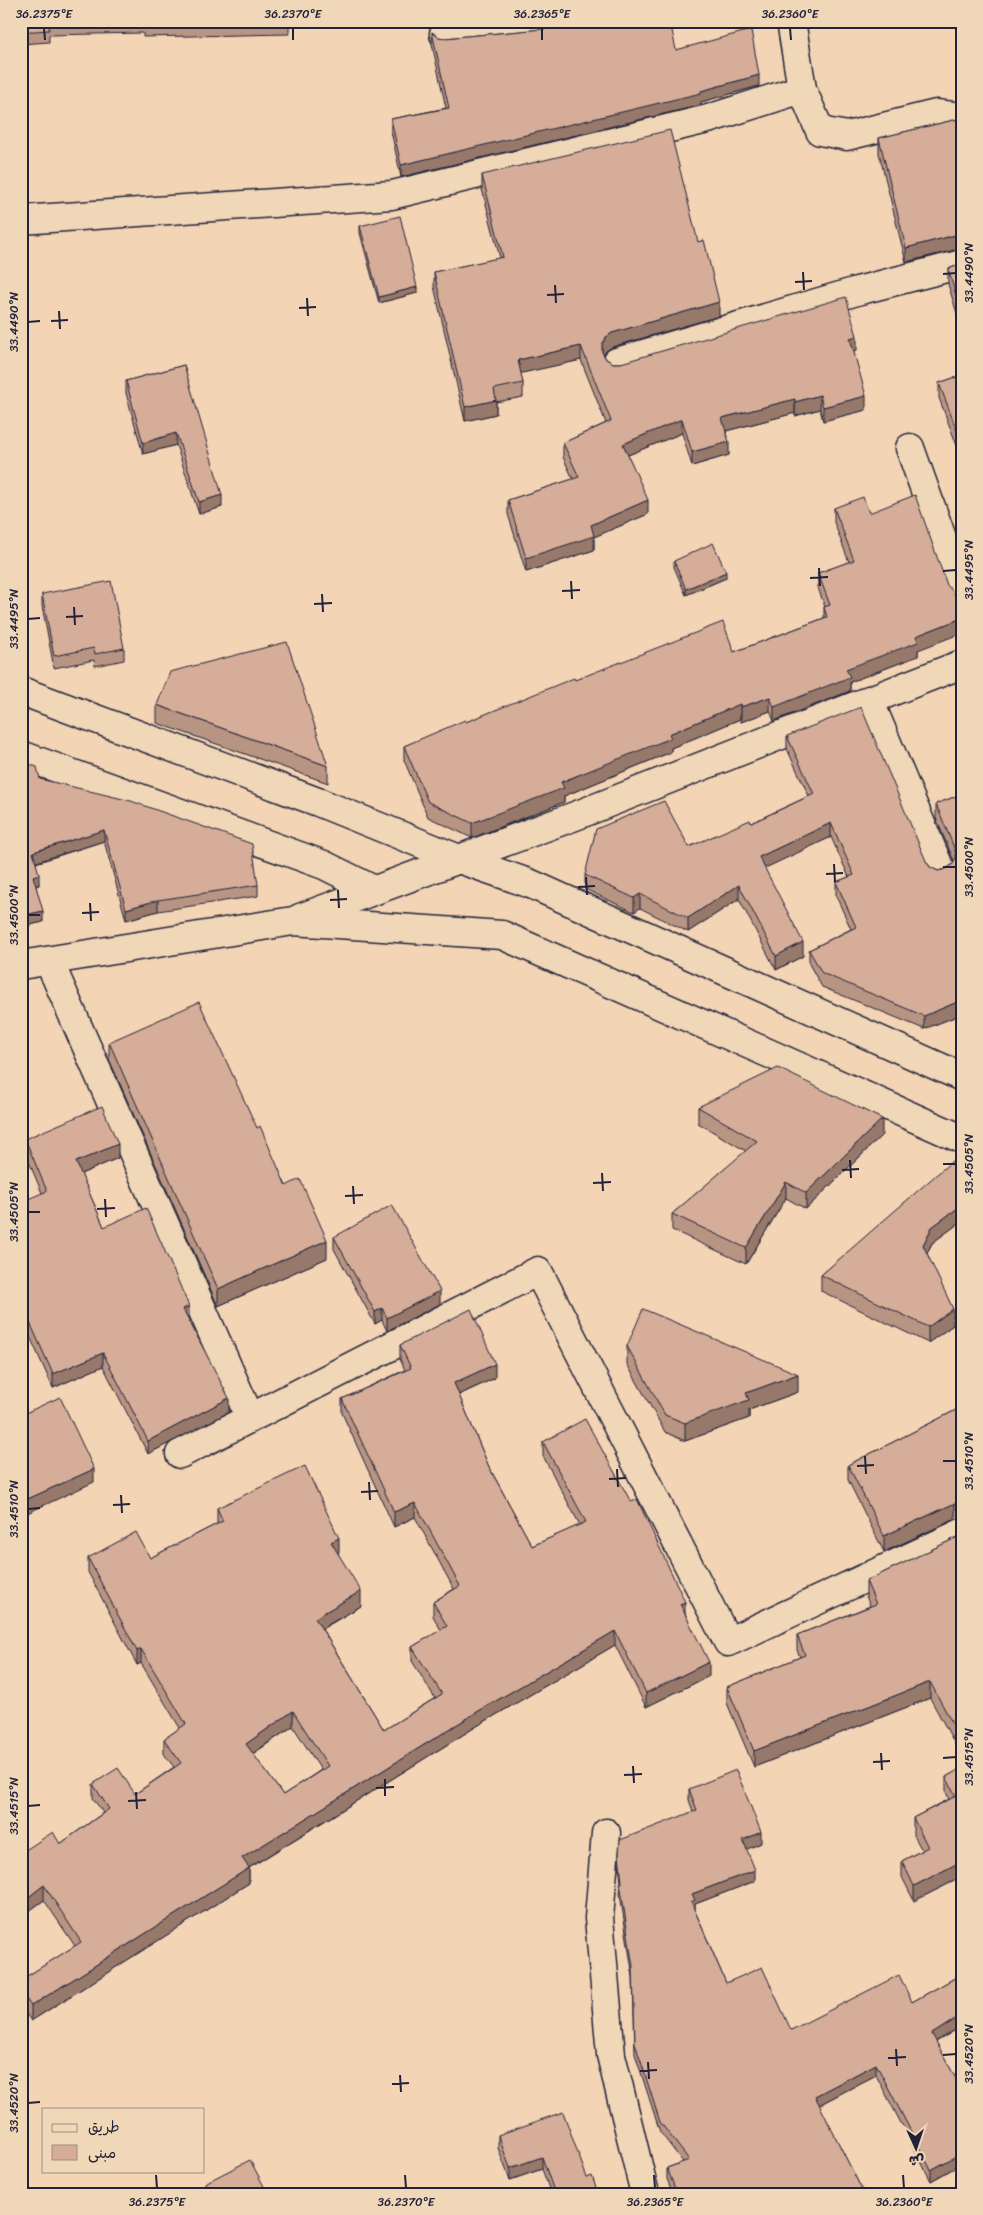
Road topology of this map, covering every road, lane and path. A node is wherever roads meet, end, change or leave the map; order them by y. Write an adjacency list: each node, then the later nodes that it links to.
1 (585, 21): 3 (street)
2 (791, 21): 4 (street)
3 (444, 34)
4 (802, 90): 5 (street); 6 (street)
5 (962, 116)
6 (21, 220)
7 (962, 264): 8 (street)
8 (617, 362)
9 (910, 448): 10 (street)
10 (962, 594)
11 (962, 664): 13 (street)
12 (21, 690): 15 (street)
13 (870, 700): 15 (street); 16 (street)
14 (21, 755): 17 (street)
15 (459, 859): 17 (street); 21 (street)
16 (940, 869)
17 (374, 890): 18 (street)
18 (293, 921): 19 (street); 22 (street)
19 (49, 961): 20 (street); 23 (street)
20 (21, 965)
21 (962, 1077)
22 (962, 1139)
23 (250, 1418): 24 (street); 25 (street)
24 (180, 1454)
25 (962, 1533)
26 (606, 1833): 27 (street)
27 (645, 2194)

